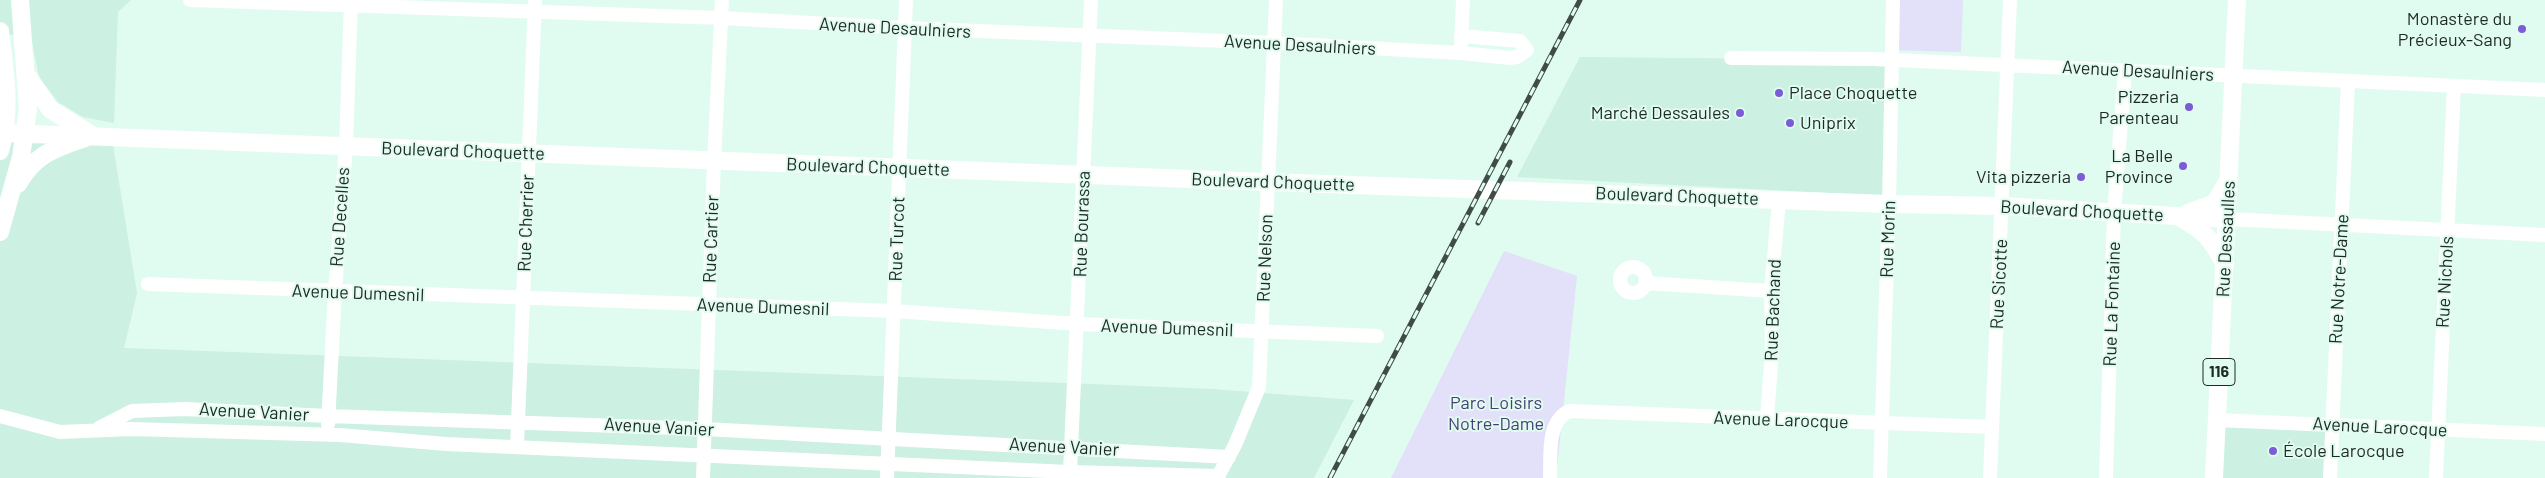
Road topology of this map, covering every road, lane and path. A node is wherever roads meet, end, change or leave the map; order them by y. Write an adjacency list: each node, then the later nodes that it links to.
1 (20, 0): 24 (main road)
2 (190, 0): 11 (street, Avenue Desaulniers)
3 (722, 0): 13 (street, Rue Cartier)
4 (906, 0): 14 (street, Rue Turcot)
5 (1091, 0): 16 (street, Rue Bourassa)
6 (1276, 0): 18 (street, Rue Nelson)
7 (1463, 0): 17 (street)
8 (1892, 0): 21 (street, Rue Morin)
9 (2010, 0): 22 (street, Rue Sicotte)
10 (2238, 0): 25 (main road, Rue Dessaulles / 116)
11 (351, 3): 12 (street, Avenue Desaulniers); 32 (street, Rue Decelles)
12 (535, 6): 13 (street, Avenue Desaulniers); 34 (street, Rue Cherrier)
13 (722, 18): 14 (street, Avenue Desaulniers); 35 (street, Rue Cartier)
14 (905, 28): 16 (street, Avenue Desaulniers); 36 (street, Rue Turcot)
15 (0, 34): 29 (main road)
16 (1090, 36): 18 (street, Avenue Desaulniers); 38 (street, Rue Bourassa)
17 (1462, 36): 19 (street); 19 (street, Avenue Desaulniers)
18 (1274, 43): 19 (street, Avenue Desaulniers); 39 (street, Rue Nelson)
19 (1461, 53)
20 (1731, 58): 21 (street, Avenue Desaulniers)
21 (1890, 60): 22 (street, Avenue Desaulniers); 42 (street, Rue Morin)
22 (2008, 65): 23 (street, Avenue Desaulniers); 43 (street, Rue Sicotte)
23 (2125, 70): 25 (street, Avenue Desaulniers); 44 (street, Rue La Fontaine)
24 (27, 74): 30 (main road); 31 (main road)
25 (2234, 75): 26 (street, Avenue Desaulniers); 37 (main road, Rue Dessaulles / 116)
26 (2348, 81): 27 (street, Avenue Desaulniers); 47 (street, Rue Notre-Dame)
27 (2454, 86): 28 (street, Avenue Desaulniers); 48 (street, Rue Nichols)
28 (2545, 90)
29 (3, 132): 30 (main road, Boulevard Choquette); 33 (main road)
30 (24, 133): 31 (main road, Boulevard Choquette); 40 (main road)
31 (92, 136): 32 (main road, Boulevard Choquette); 40 (main road)
32 (346, 146): 34 (main road, Boulevard Choquette); 55 (street, Rue Decelles)
33 (0, 151)
34 (529, 154): 35 (main road, Boulevard Choquette); 56 (street, Rue Cherrier)
35 (714, 161): 36 (main road, Boulevard Choquette); 57 (street, Rue Cartier)
36 (899, 168): 38 (main road, Boulevard Choquette); 58 (street, Rue Turcot)
37 (2230, 174): 45 (main road); 46 (main road, Rue Dessaulles / 116)
38 (1084, 175): 39 (main road, Boulevard Choquette); 59 (street, Rue Bourassa)
39 (1268, 182): 41 (main road, Boulevard Choquette); 60 (street, Rue Nelson)
40 (11, 196): 49 (main road)
41 (1779, 200): 42 (main road, Boulevard Choquette); 54 (street, Rue Bachand)
42 (1889, 204): 43 (main road, Boulevard Choquette); 69 (street, Rue Morin)
43 (2003, 206): 44 (main road, Boulevard Choquette); 71 (street, Rue Sicotte)
44 (2114, 213): 45 (main road, Boulevard Choquette); 94 (street, Rue La Fontaine)
45 (2178, 216): 46 (main road, Boulevard Choquette); 51 (main road)
46 (2228, 219): 47 (street, Boulevard Choquette); 51 (main road, Rue Dessaulles / 116)
47 (2342, 225): 48 (street, Boulevard Choquette); 70 (street, Rue Notre-Dame)
48 (2448, 230): 50 (street, Boulevard Choquette); 73 (street, Rue Nichols)
49 (0, 232)
50 (2545, 235)
51 (2225, 266): 67 (main road, Rue Dessaulles / 116)
52 (1646, 283): 54 (street)
53 (148, 284): 55 (street, Avenue Dumesnil)
54 (1772, 291): 66 (street, Rue Bachand)
55 (335, 292): 56 (street, Avenue Dumesnil); 64 (street, Rue Decelles)
56 (523, 299): 57 (street, Avenue Dumesnil); 68 (street, Rue Cherrier)
57 (709, 305): 58 (street, Avenue Dumesnil); 72 (street, Rue Cartier)
58 (894, 311): 59 (street, Avenue Dumesnil); 78 (street, Rue Turcot)
59 (1078, 324): 60 (street, Avenue Dumesnil); 81 (street, Rue Bourassa)
60 (1262, 332): 61 (street, Avenue Dumesnil); 84 (street, Rue Nelson)
61 (1377, 336)
62 (251, 412): 64 (street, Avenue Vanier); 74 (street, Avenue Vanier); 75 (street)
63 (0, 416): 74 (street, Avenue Vanier)
64 (328, 416): 65 (street, Avenue Vanier); 76 (street, Rue Decelles)
65 (447, 419): 68 (street, Avenue Vanier); 79 (street)
66 (1767, 419): 69 (street, Avenue Larocque); 91 (street, Avenue Larocque)
67 (2216, 420): 70 (street, Avenue Larocque); 95 (main road, Rue Dessaulles / 116)
68 (519, 421): 72 (street, Avenue Vanier); 80 (street, Rue Cherrier)
69 (1882, 424): 71 (street, Avenue Larocque); 92 (street, Rue Morin)
70 (2333, 425): 73 (street, Avenue Larocque); 96 (street, Rue Notre-Dame)
71 (1992, 427): 93 (street, Rue Sicotte)
72 (705, 429): 78 (street, Avenue Vanier); 83 (street, Rue Cartier)
73 (2438, 430): 77 (street, Avenue Larocque); 97 (street, Rue Nichols)
74 (94, 431): 75 (street, Avenue Vanier)
75 (247, 432): 76 (street, Avenue Vanier)
76 (328, 434): 79 (street, Avenue Vanier)
77 (2545, 434)
78 (889, 439): 81 (street, Avenue Vanier); 85 (street, Rue Turcot)
79 (446, 444): 80 (street, Avenue Vanier)
80 (517, 447): 83 (street, Avenue Vanier)
81 (1071, 448): 82 (street, Avenue Vanier); 86 (street, Rue Bourassa)
82 (1126, 450): 84 (street, Avenue Vanier); 87 (street)
83 (704, 455): 85 (street, Avenue Vanier); 89 (street, Rue Cartier)
84 (1229, 457): 88 (street, Rue Nelson)
85 (888, 462): 86 (street, Avenue Vanier); 90 (street, Rue Turcot)
86 (1070, 472): 87 (street, Avenue Vanier)
87 (1124, 473): 88 (street, Avenue Vanier)
88 (1218, 477)
89 (702, 478)
90 (887, 478)
91 (1550, 478)
92 (1880, 478)
93 (1990, 478)
94 (2106, 478)
95 (2214, 478)
96 (2330, 478)
97 (2436, 478)

